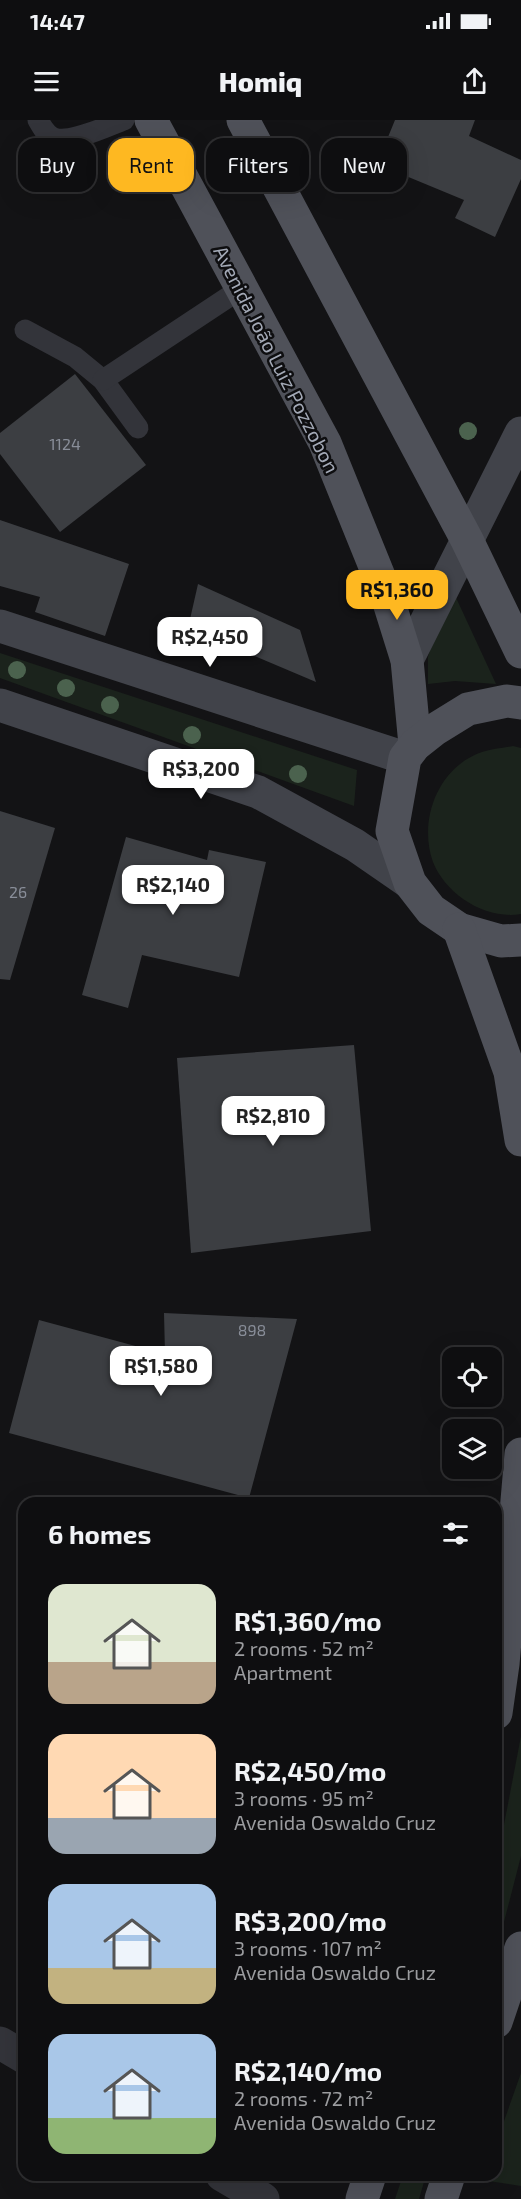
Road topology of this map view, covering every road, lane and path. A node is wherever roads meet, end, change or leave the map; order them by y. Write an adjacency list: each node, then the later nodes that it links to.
1 (38, 120): 2 (lane)
2 (124, 120)
3 (151, 120): 5 (main road, Avenida João Luiz Pozzobon)
4 (243, 120): 10 (main road)
5 (242, 288): 7 (lane); 13 (main road, Avenida João Luiz Pozzobon)
6 (25, 330): 7 (lane)
7 (103, 380): 8 (lane)
8 (138, 428)
9 (521, 433): 10 (street)
10 (467, 540): 12 (main road); 13 (street)
11 (0, 626): 16 (street)
12 (521, 652)
13 (407, 660): 16 (main road, Avenida João Luiz Pozzobon)
14 (521, 703): 16 (main road)
15 (0, 705): 17 (street)
16 (410, 752): 17 (main road, Avenida João Luiz Pozzobon)
17 (410, 883): 18 (main road, Avenida João Luiz Pozzobon)
18 (459, 929): 19 (main road, Avenida João Luiz Pozzobon); 20 (main road)
19 (521, 940)
20 (521, 1140)
21 (521, 1454): 22 (main road)
22 (502, 1671)
23 (521, 1948): 24 (main road)
24 (502, 2004)
25 (0, 2043): 26 (street)
26 (18, 2054)
27 (232, 2181): 30 (street)
28 (368, 2181): 31 (main road)
29 (446, 2181): 32 (main road)
30 (263, 2199)
31 (362, 2199)
32 (441, 2199)

